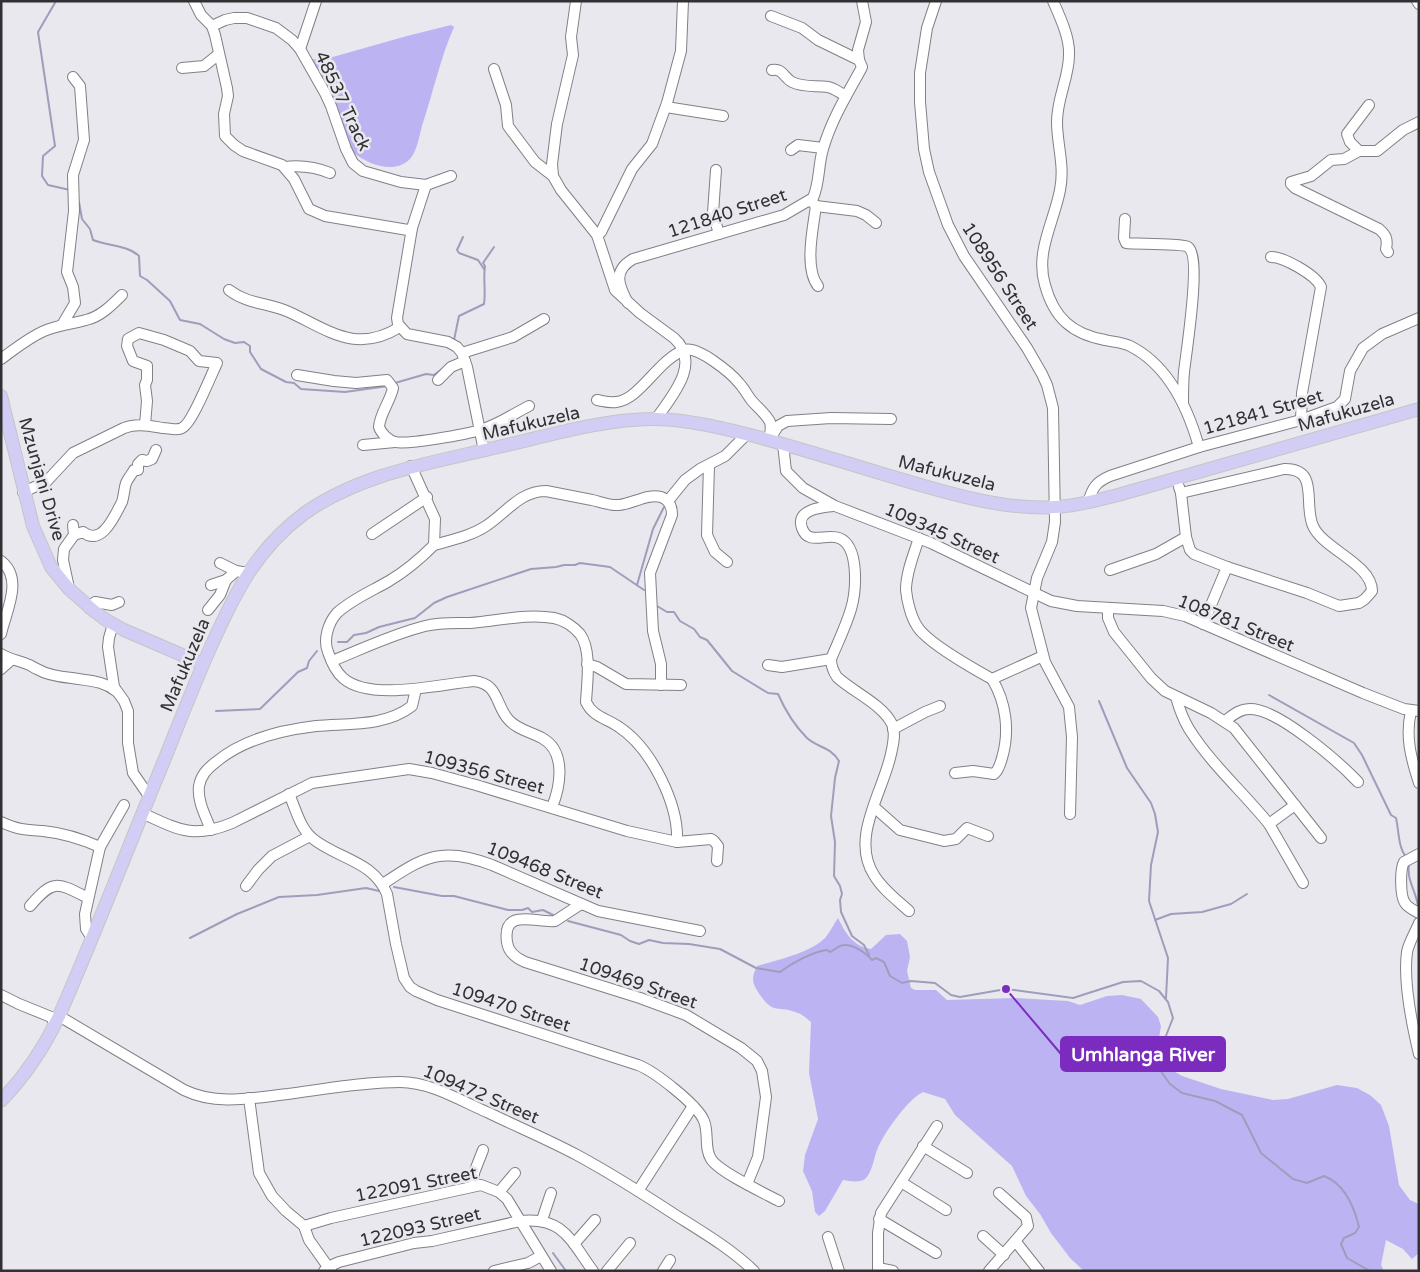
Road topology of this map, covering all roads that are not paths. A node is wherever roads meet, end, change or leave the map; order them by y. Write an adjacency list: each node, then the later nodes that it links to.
1 (194, 1): 9 (street)
2 (316, 1): 10 (street)
3 (576, 1): 29 (street)
4 (683, 1): 19 (street)
5 (862, 1): 12 (street)
6 (936, 1): 79 (street, 108956 Street)
7 (1053, 1): 54 (street)
8 (771, 16): 12 (street)
9 (212, 26): 10 (street, 48537 Track); 11 (street)
10 (300, 48): 30 (street, 48537 Track)
11 (219, 54): 13 (street); 25 (street)
12 (859, 60): 17 (street, 121840 Street)
13 (182, 68)
14 (494, 69): 29 (street)
15 (772, 70): 17 (street)
16 (73, 77): 45 (street)
17 (846, 96): 22 (street, 121840 Street)
18 (1369, 105): 24 (street)
19 (666, 107): 20 (street); 36 (street)
20 (723, 116)
21 (1419, 122): 24 (street)
22 (823, 148): 23 (street); 31 (street, 121840 Street)
23 (791, 150)
24 (1359, 151): 37 (street)
25 (285, 167): 27 (street); 34 (street)
26 (716, 170): 35 (street)
27 (330, 173)
28 (451, 176): 30 (street)
29 (552, 176): 36 (street)
30 (426, 185): 34 (street)
31 (814, 204): 33 (street); 35 (street, 121840 Street); 39 (street)
32 (1125, 219): 54 (street)
33 (876, 223)
34 (412, 228): 46 (street)
35 (719, 234): 42 (street, 121840 Street)
36 (597, 235): 42 (street)
37 (1388, 252)
38 (1271, 257): 59 (street)
39 (818, 286)
40 (229, 290): 46 (street)
41 (122, 296): 45 (street)
42 (628, 303): 47 (street)
43 (1419, 318): 59 (street, 121841 Street)
44 (544, 319): 48 (street)
45 (62, 325): 49 (street)
46 (400, 327): 48 (street)
47 (684, 351): 53 (street); 57 (street); 63 (street)
48 (463, 357): 51 (street); 61 (street)
49 (1, 359)
50 (298, 374): 64 (street)
51 (438, 380)
52 (1, 396): 73 (main road, Mzunjani Drive)
53 (597, 400)
54 (1183, 404): 67 (street)
55 (529, 406): 61 (street)
56 (1419, 409): 72 (main road, Mafukuzela)
57 (656, 419): 62 (main road, Mafukuzela); 69 (main road, Mafukuzela)
58 (891, 419): 63 (street)
59 (1301, 420): 67 (street, 121841 Street)
60 (145, 426): 60 (street); 73 (street)
61 (480, 430): 64 (street); 69 (street)
62 (747, 434): 63 (main road, Mafukuzela); 70 (street)
63 (769, 440): 65 (main road, Mafukuzela)
64 (395, 442): 66 (street)
65 (783, 444): 78 (street, 109345 Street); 79 (main road, Mafukuzela)
66 (363, 445)
67 (1199, 446): 77 (street, 121841 Street)
68 (156, 450): 92 (street)
69 (484, 451): 71 (main road, Mafukuzela)
70 (709, 465): 76 (street); 84 (street)
71 (411, 466): 75 (street); 89 (main road, Mafukuzela)
72 (1176, 479): 74 (street); 77 (main road, Mafukuzela)
73 (23, 492): 92 (main road, Mzunjani Drive)
74 (1181, 492): 81 (street); 87 (street)
75 (427, 497): 80 (street); 83 (street)
76 (668, 501): 83 (street); 110 (street)
77 (1088, 503): 79 (main road, Mafukuzela)
78 (835, 506): 82 (street, 109345 Street); 103 (street, 109345 Street)
79 (1055, 507): 93 (street, 108956 Street)
80 (372, 534)
81 (1186, 536): 87 (street); 88 (street)
82 (919, 538): 93 (street, 109345 Street); 109 (street)
83 (434, 545): 104 (street)
84 (727, 562)
85 (220, 563): 89 (street)
86 (4, 567): 100 (street)
87 (1227, 567): 99 (street)
88 (1110, 570)
89 (242, 572): 90 (street); 105 (main road, Mafukuzela)
90 (226, 580): 91 (street); 97 (street)
91 (211, 585)
92 (69, 589): 95 (main road, Mzunjani Drive)
93 (1034, 593): 96 (street, 108781 Street); 101 (street, 108956 Street)
94 (119, 602): 95 (street)
95 (89, 608): 98 (main road, Mzunjani Drive)
96 (1108, 609): 99 (street, 108781 Street); 114 (street)
97 (208, 610)
98 (113, 624): 105 (main road, Mzunjani Drive); 113 (street)
99 (1203, 624): 116 (street, 108781 Street)
100 (1, 634)
101 (1043, 656): 109 (street); 129 (street, 108956 Street)
102 (5, 657): 108 (street); 113 (street)
103 (831, 659): 107 (street); 118 (street)
104 (332, 662): 106 (street); 112 (street)
105 (203, 664): 123 (main road, Mafukuzela)
106 (588, 664): 110 (street); 136 (street)
107 (768, 665)
108 (1, 669)
109 (992, 679): 119 (street)
110 (661, 685): 111 (street)
111 (681, 685)
112 (416, 689): 126 (street); 132 (street)
113 (117, 691): 123 (street)
114 (1176, 697): 117 (street); 131 (street)
115 (940, 706): 118 (street)
116 (1415, 711): 121 (street)
117 (1225, 722): 120 (street); 125 (street)
118 (893, 729): 127 (street)
119 (955, 773)
120 (1358, 782)
121 (1419, 783)
122 (289, 794): 126 (street, 109356 Street); 132 (street, 109356 Street); 133 (street)
123 (149, 796): 128 (main road, Mafukuzela)
124 (124, 805): 137 (street)
125 (1295, 805): 131 (street); 135 (street)
126 (552, 807): 136 (street, 109356 Street)
127 (874, 807): 134 (street); 146 (street)
128 (142, 814): 132 (street, 109356 Street); 150 (main road, Mafukuzela)
129 (1070, 814)
130 (1, 822): 137 (street)
131 (1269, 824): 140 (street)
132 (212, 830)
133 (310, 836): 141 (street); 142 (street)
134 (988, 836)
135 (1321, 838)
136 (677, 842): 139 (street, 109356 Street)
137 (100, 847): 143 (street)
138 (1412, 858): 147 (street)
139 (716, 861)
140 (1303, 883)
141 (383, 884): 144 (street, 109468 Street); 156 (street, 109470 Street)
142 (246, 886)
143 (88, 898): 145 (street); 150 (street)
144 (581, 904): 149 (street, 109468 Street); 163 (street, 109469 Street)
145 (30, 906)
146 (909, 910)
147 (1419, 913)
148 (1419, 923): 153 (street)
149 (700, 931)
150 (92, 938): 152 (main road, Mafukuzela)
151 (1, 995): 152 (street, 109472 Street)
152 (57, 1020): 154 (street, 109472 Street); 155 (main road, Mafukuzela)
153 (1419, 1054)
154 (248, 1098): 165 (street, 109472 Street); 175 (street)
155 (1, 1101)
156 (693, 1106): 163 (street, 109470 Street); 165 (street)
157 (936, 1126): 158 (street)
158 (924, 1146): 161 (street); 162 (street)
159 (483, 1150): 164 (street)
160 (515, 1173): 166 (street)
161 (967, 1174)
162 (901, 1182): 170 (street); 173 (street)
163 (747, 1184): 169 (street, 109470 Street)
164 (474, 1186): 166 (street, 122091 Street); 175 (street, 122091 Street)
165 (638, 1191): 192 (street, 109472 Street)
166 (499, 1192): 174 (street, 122091 Street)
167 (551, 1193): 171 (street)
168 (1000, 1193): 178 (street)
169 (779, 1201)
170 (946, 1210)
171 (542, 1220): 174 (street, 122093 Street); 180 (street)
172 (595, 1220): 180 (street)
173 (879, 1220): 181 (street); 186 (street)
174 (520, 1221): 183 (street, 122091 Street); 185 (street, 122093 Street)
175 (304, 1226): 185 (street)
176 (983, 1236): 182 (street)
177 (828, 1237): 193 (street)
178 (1016, 1242): 182 (street); 196 (street)
179 (630, 1243): 190 (street)
180 (574, 1244): 189 (street)
181 (936, 1253)
182 (1004, 1255): 195 (street)
183 (542, 1256): 187 (street); 188 (street, 122091 Street)
184 (670, 1260): 191 (street)
185 (327, 1269)
186 (878, 1269): 194 (street)
187 (494, 1271)
188 (551, 1271)
189 (593, 1271)
190 (607, 1271)
191 (663, 1271)
192 (754, 1271)
193 (839, 1271)
194 (893, 1271)
195 (990, 1271)
196 (1039, 1271)

